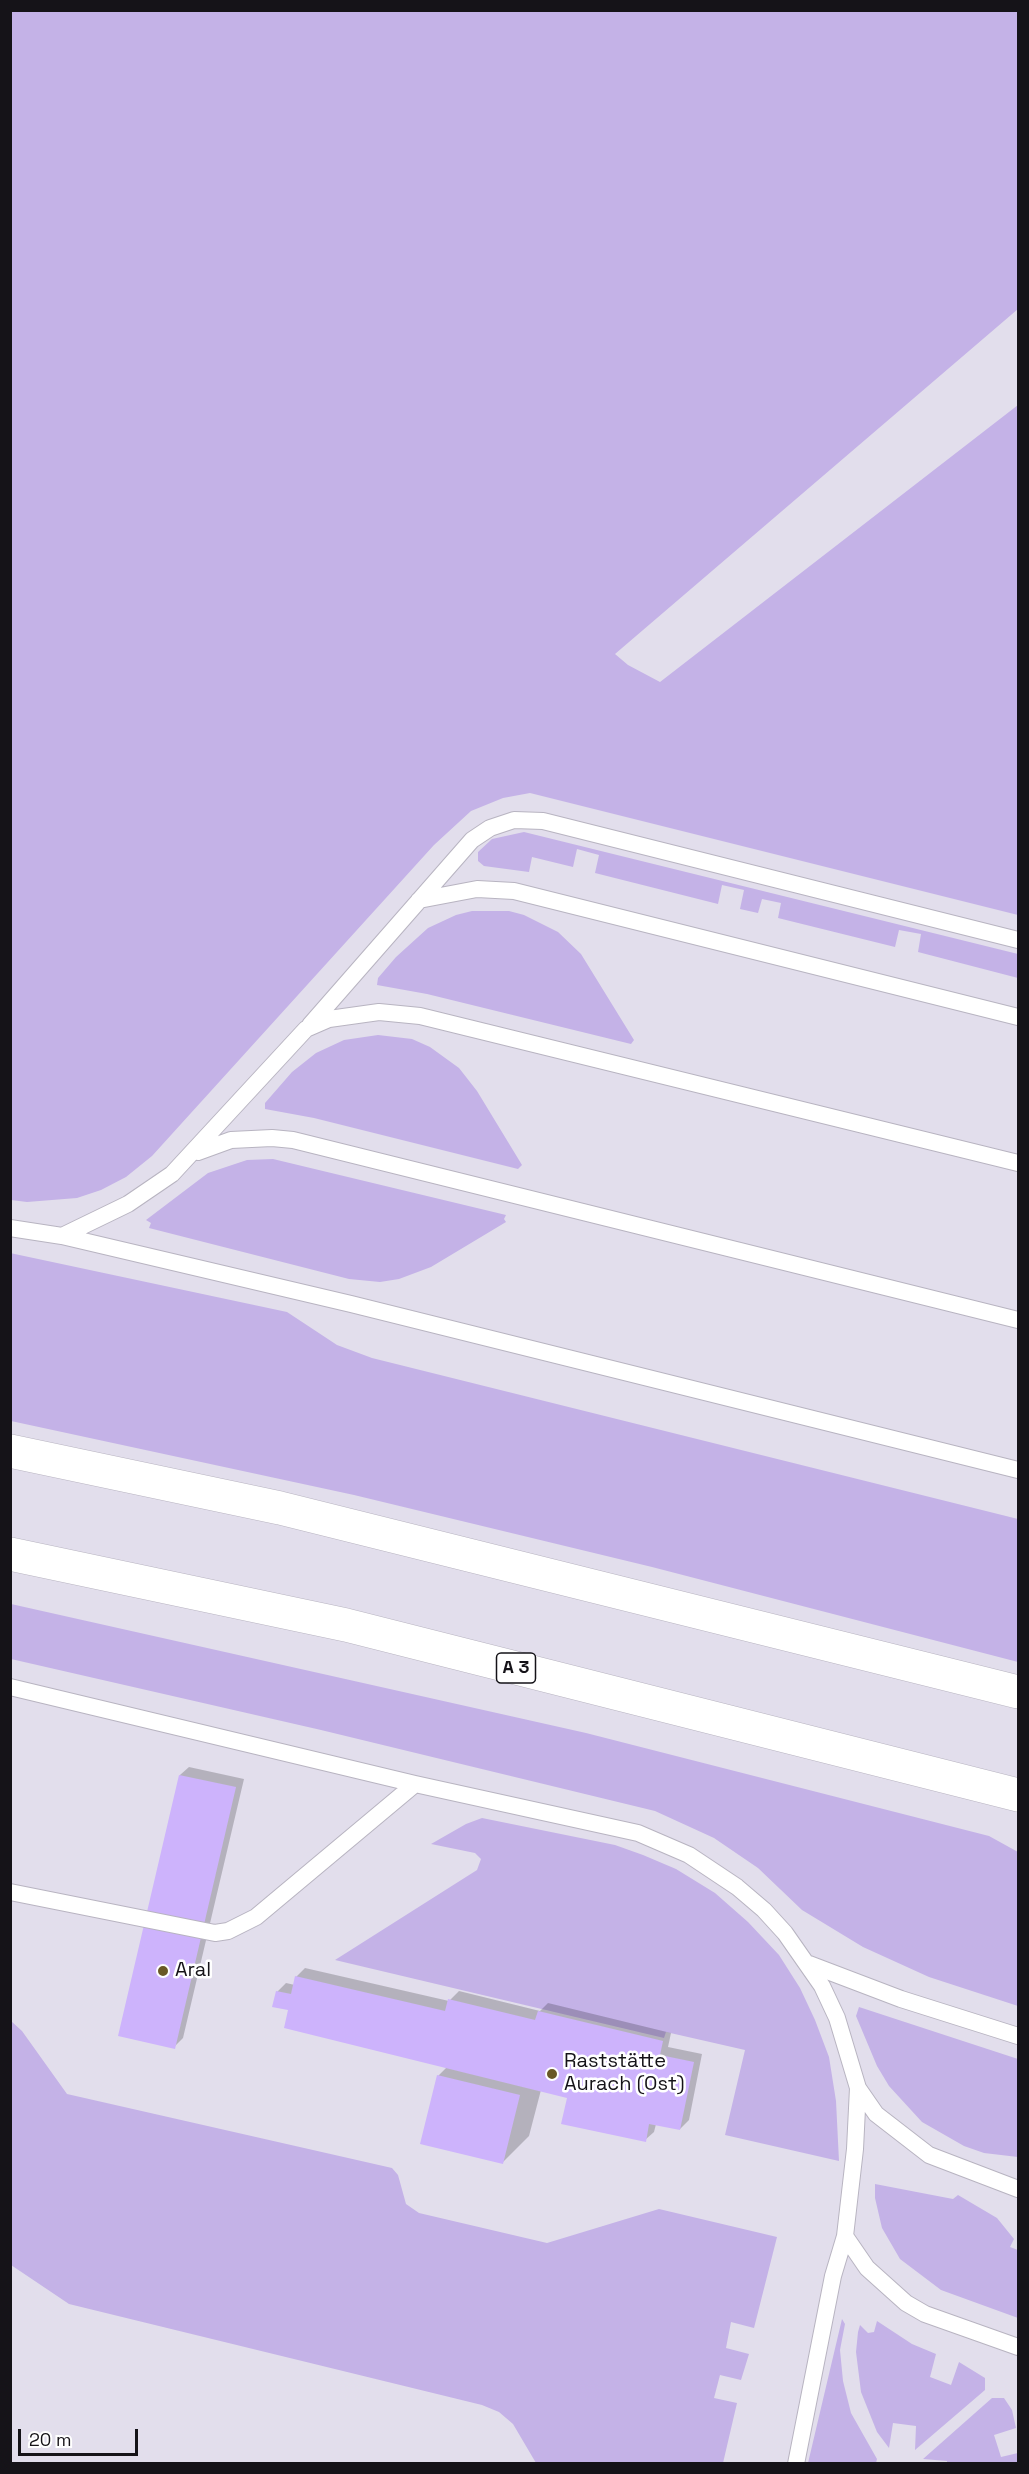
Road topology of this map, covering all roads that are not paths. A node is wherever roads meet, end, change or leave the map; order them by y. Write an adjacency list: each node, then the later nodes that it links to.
1 (419, 900): 2 (lane); 3 (lane); 4 (lane)
2 (1018, 940)
3 (1018, 1017)
4 (306, 1029): 5 (lane); 6 (lane)
5 (190, 1156): 8 (lane); 9 (lane)
6 (1018, 1163)
7 (10, 1228): 8 (lane)
8 (62, 1236): 11 (lane)
9 (1018, 1320)
10 (10, 1451): 14 (highway)
11 (1018, 1470)
12 (10, 1554): 16 (highway, A 3)
13 (10, 1687): 15 (lane)
14 (1018, 1692)
15 (416, 1784): 17 (lane); 18 (lane)
16 (1018, 1795)
17 (10, 1892)
18 (809, 1964): 19 (lane); 20 (lane)
19 (1018, 2036)
20 (858, 2088): 21 (lane); 22 (lane)
21 (1018, 2189)
22 (845, 2236): 23 (lane); 24 (lane)
23 (1018, 2347)
24 (796, 2463)

